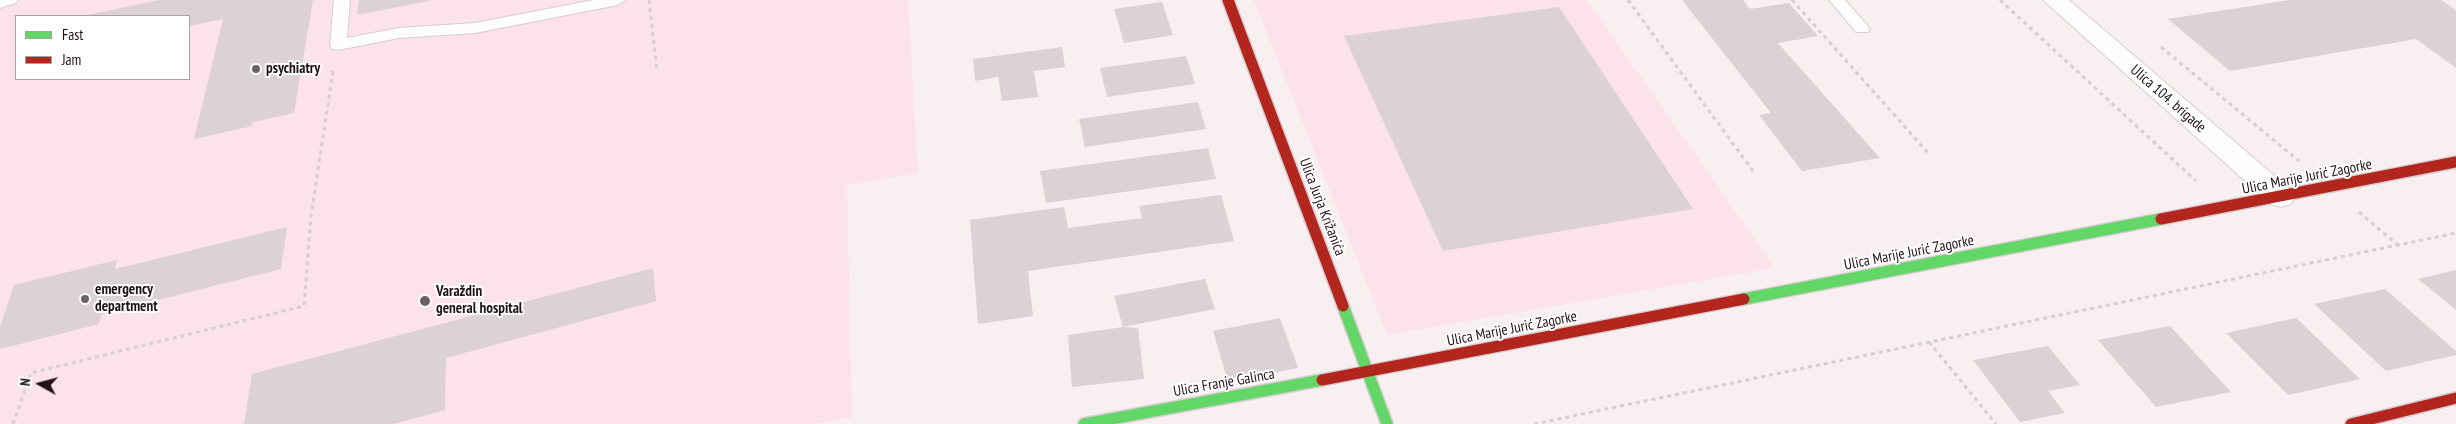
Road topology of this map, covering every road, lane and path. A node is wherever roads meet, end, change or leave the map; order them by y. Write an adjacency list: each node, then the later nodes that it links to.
1 (10, 0): 11 (lane)
2 (342, 0): 13 (lane)
3 (618, 0): 13 (lane)
4 (649, 0): 15 (path)
5 (1228, 0): 25 (street, Ulica Jurja Križanića)
6 (1628, 0): 18 (path)
7 (1792, 0): 16 (path)
8 (1837, 0): 12 (lane)
9 (2000, 0): 21 (path)
10 (2055, 0): 20 (street, Ulica 104. brigade)
11 (0, 4)
12 (1862, 28)
13 (338, 44): 27 (path)
14 (2158, 44): 19 (path)
15 (658, 71)
16 (1929, 154)
17 (2456, 162): 19 (street, Ulica Marije Jurić Zagorke)
18 (1753, 171)
19 (2331, 188): 20 (street, Ulica Marije Jurić Zagorke); 23 (path)
20 (2281, 197): 21 (street, Ulica Marije Jurić Zagorke)
21 (2225, 208): 25 (street, Ulica Marije Jurić Zagorke)
22 (2456, 233): 23 (path)
23 (2399, 246): 24 (path)
24 (1929, 342): 30 (path); 31 (path)
25 (1368, 372): 28 (street, Ulica Franje Galinca); 29 (street, Ulica Jurja Križanića)
26 (2456, 398): 32 (street)
27 (13, 424)
28 (1084, 424)
29 (1387, 424)
30 (1534, 424)
31 (1996, 424)
32 (2351, 424)

